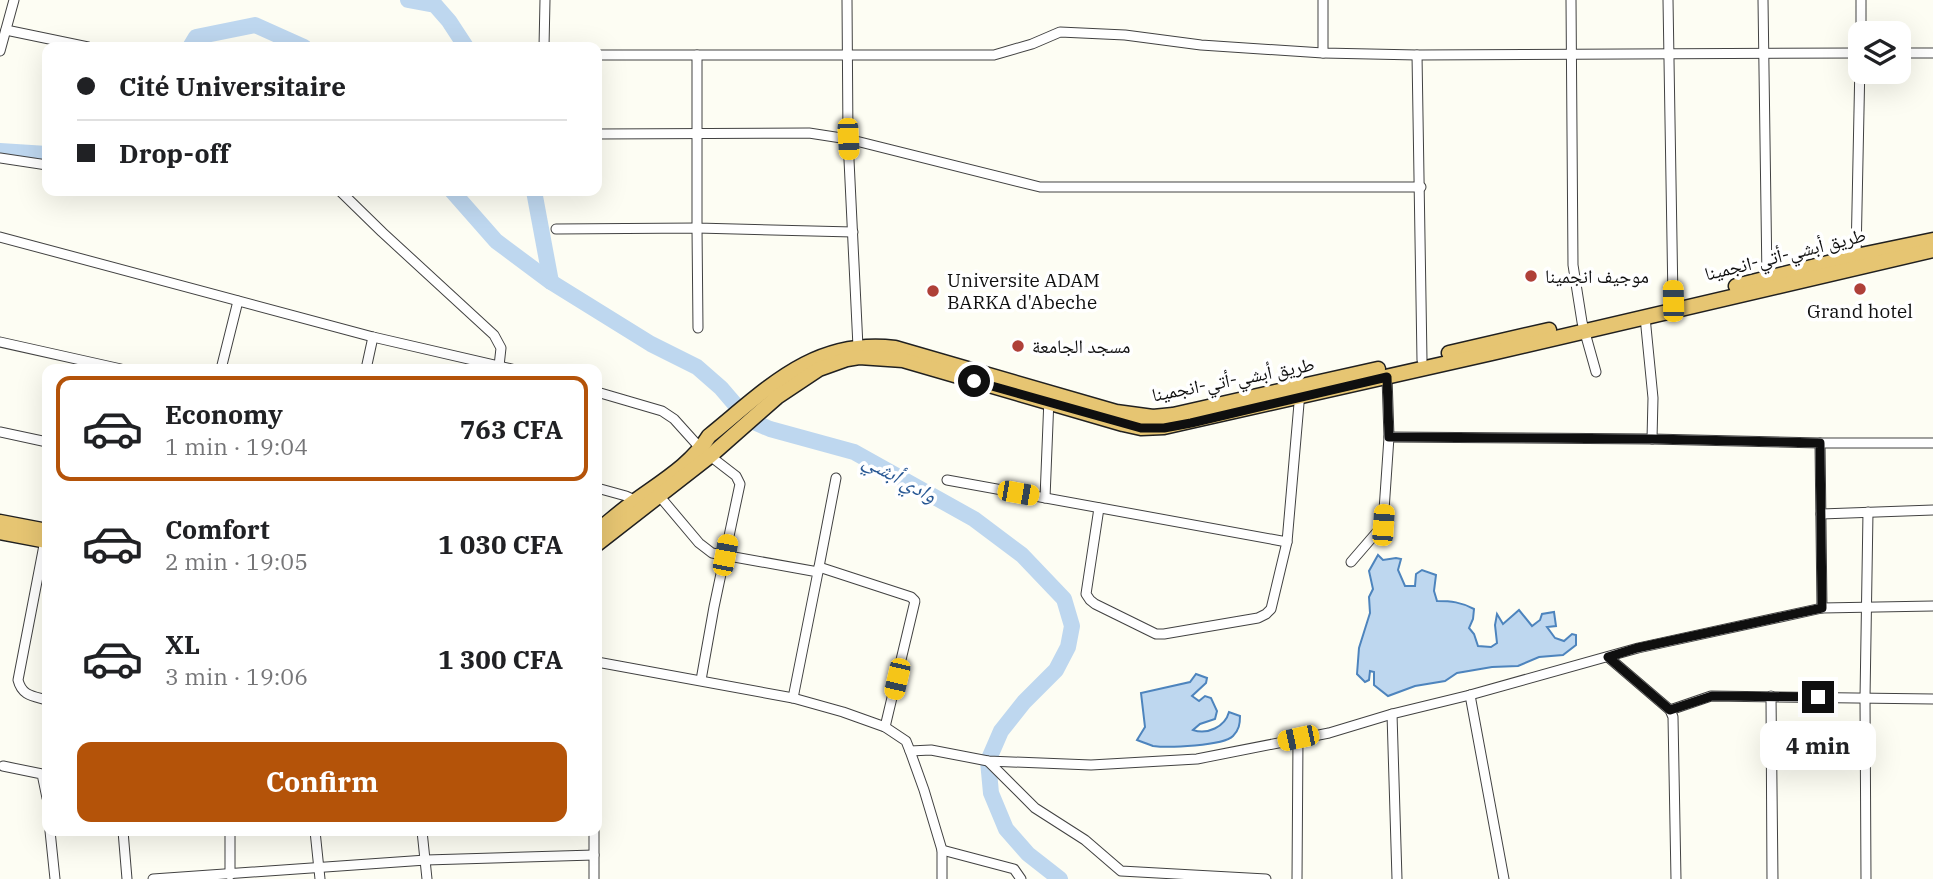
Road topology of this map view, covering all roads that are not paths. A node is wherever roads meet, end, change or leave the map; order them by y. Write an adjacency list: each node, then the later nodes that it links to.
1 (14, 0): 10 (street)
2 (545, 0): 12 (street)
3 (847, 0): 17 (street)
4 (1323, 0): 15 (street)
5 (1571, 0): 23 (street)
6 (1668, 0): 24 (street)
7 (1763, 0): 18 (street)
8 (1861, 0): 9 (street)
9 (1861, 21)
10 (6, 30): 11 (street); 13 (street)
11 (64, 42)
12 (544, 42)
13 (0, 51)
14 (1933, 52): 16 (street)
15 (1323, 53): 17 (street); 22 (street)
16 (1911, 53)
17 (847, 54): 21 (street); 28 (street)
18 (1763, 54): 19 (street); 24 (street); 40 (street)
19 (1848, 54)
20 (602, 55): 21 (street)
21 (697, 55): 27 (street)
22 (1417, 55): 23 (street); 31 (street)
23 (1572, 55): 24 (street); 44 (street)
24 (1669, 55): 42 (street)
25 (1860, 84): 39 (street)
26 (602, 134): 27 (street)
27 (698, 134): 28 (street); 33 (street)
28 (848, 139): 31 (street); 35 (street)
29 (0, 158): 30 (street)
30 (42, 164)
31 (1420, 187): 50 (street)
32 (345, 196): 55 (street)
33 (698, 228): 34 (street); 35 (street); 45 (street)
34 (556, 229)
35 (853, 232): 48 (street)
36 (0, 237): 41 (street)
37 (1933, 240): 39 (highway, طريق أبشي-أتي-انجمينا)
38 (1933, 250): 40 (highway)
39 (1856, 256): 40 (highway, طريق أبشي-أتي-انجمينا)
40 (1767, 284): 42 (highway, طريق أبشي-أتي-انجمينا); 43 (highway)
41 (238, 301): 46 (street); 52 (street)
42 (1673, 301): 44 (highway, طريق أبشي-أتي-انجمينا)
43 (1645, 317): 44 (highway); 64 (street)
44 (1583, 327): 49 (highway); 56 (street)
45 (698, 328)
46 (373, 337): 53 (street); 54 (street)
47 (0, 342): 51 (street)
48 (858, 347): 58 (highway); 61 (highway)
49 (1491, 348): 50 (highway, طريق أبشي-أتي-انجمينا); 57 (highway)
50 (1422, 360): 59 (highway, طريق أبشي-أتي-انجمينا)
51 (99, 364)
52 (222, 364)
53 (367, 364)
54 (490, 364)
55 (499, 364)
56 (1596, 372)
57 (1387, 377): 59 (highway); 63 (street)
58 (787, 382): 61 (highway); 68 (highway)
59 (1300, 392): 61 (highway); 85 (street)
60 (602, 393): 68 (street)
61 (1049, 398): 73 (street)
62 (0, 432): 65 (street)
63 (1389, 437): 64 (street); 88 (street)
64 (1652, 439): 66 (street)
65 (42, 441)
66 (1820, 443): 67 (street); 78 (street)
67 (1933, 443)
68 (710, 447): 72 (highway); 86 (street)
69 (836, 478): 89 (street)
70 (947, 480): 73 (street)
71 (602, 489): 74 (street)
72 (656, 493): 74 (highway); 86 (street)
73 (1045, 498): 75 (street)
74 (639, 504): 80 (highway); 84 (highway)
75 (1099, 508): 85 (street); 85 (street)
76 (1933, 510): 77 (street)
77 (1868, 512): 78 (street); 90 (street)
78 (1821, 514): 92 (street)
79 (0, 522): 82 (highway)
80 (602, 528)
81 (0, 532): 83 (highway)
82 (42, 535)
83 (42, 536)
84 (602, 539)
85 (1287, 542)
86 (725, 555): 89 (street); 95 (street)
87 (42, 562): 100 (street)
88 (1351, 562)
89 (819, 570): 98 (street); 104 (street)
90 (1868, 606): 91 (street); 92 (street); 99 (street)
91 (1933, 606)
92 (1822, 608): 93 (street)
93 (1608, 657): 96 (street); 102 (street)
94 (602, 663): 95 (street)
95 (701, 680): 98 (street)
96 (1470, 695): 103 (street); 133 (street)
97 (1771, 696): 99 (street); 102 (street); 135 (street)
98 (793, 698): 104 (street)
99 (1866, 698): 101 (street); 136 (street)
100 (42, 699)
101 (1933, 699)
102 (1670, 710): 134 (street)
103 (1392, 714): 105 (street); 132 (street)
104 (885, 727): 106 (street)
105 (1298, 738): 107 (street); 131 (street)
106 (910, 751): 107 (street); 117 (street)
107 (988, 761): 130 (street)
108 (1, 766): 109 (street); 110 (street)
109 (42, 774)
110 (0, 779)
111 (51, 836): 122 (street)
112 (123, 836): 123 (street)
113 (230, 836): 121 (street)
114 (316, 836): 120 (street)
115 (423, 836): 119 (street)
116 (594, 836): 118 (street)
117 (942, 850): 128 (street); 129 (street)
118 (594, 855): 119 (street); 127 (street)
119 (426, 860): 120 (street); 126 (street)
120 (319, 867): 121 (street); 125 (street)
121 (234, 876): 124 (street)
122 (55, 879)
123 (127, 879)
124 (153, 879)
125 (320, 879)
126 (427, 879)
127 (594, 879)
128 (942, 879)
129 (1021, 879)
130 (1266, 879)
131 (1297, 879)
132 (1397, 879)
133 (1504, 879)
134 (1676, 879)
135 (1773, 879)
136 (1866, 879)

